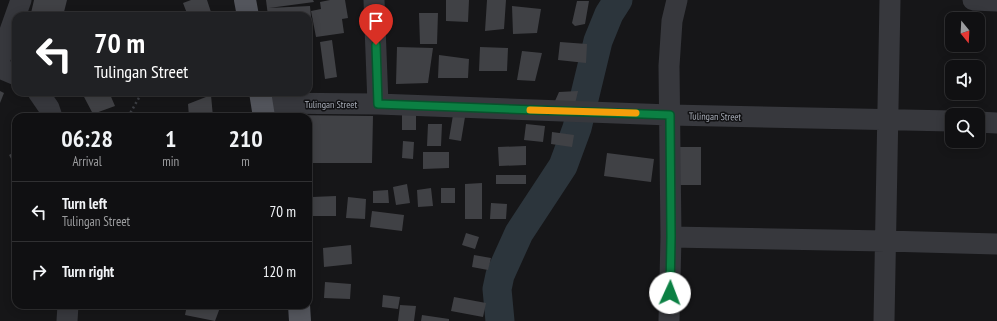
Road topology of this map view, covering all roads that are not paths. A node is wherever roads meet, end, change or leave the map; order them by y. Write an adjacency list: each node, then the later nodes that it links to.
1 (21, 0): 8 (street)
2 (246, 0): 9 (main road)
3 (374, 0): 16 (street)
4 (676, 0): 18 (street)
5 (890, 0): 19 (street)
6 (973, 0): 7 (street)
7 (997, 1)
8 (17, 12)
9 (248, 12)
10 (12, 25): 11 (street)
11 (0, 59)
12 (0, 68): 13 (street)
13 (12, 73)
14 (41, 96): 17 (street)
15 (262, 104): 16 (street, Tulingan Street)
16 (378, 104): 18 (street, Tulingan Street)
17 (51, 113)
18 (670, 115): 19 (street, Tulingan Street); 23 (street)
19 (887, 120): 20 (street, Tulingan Street); 24 (street)
20 (945, 122)
21 (985, 122): 22 (street)
22 (997, 122)
23 (671, 237): 24 (street); 30 (street)
24 (885, 241): 25 (street); 31 (street)
25 (997, 244)
26 (68, 309): 28 (street)
27 (299, 309): 29 (main road)
28 (67, 321)
29 (300, 321)
30 (669, 321)
31 (884, 321)

